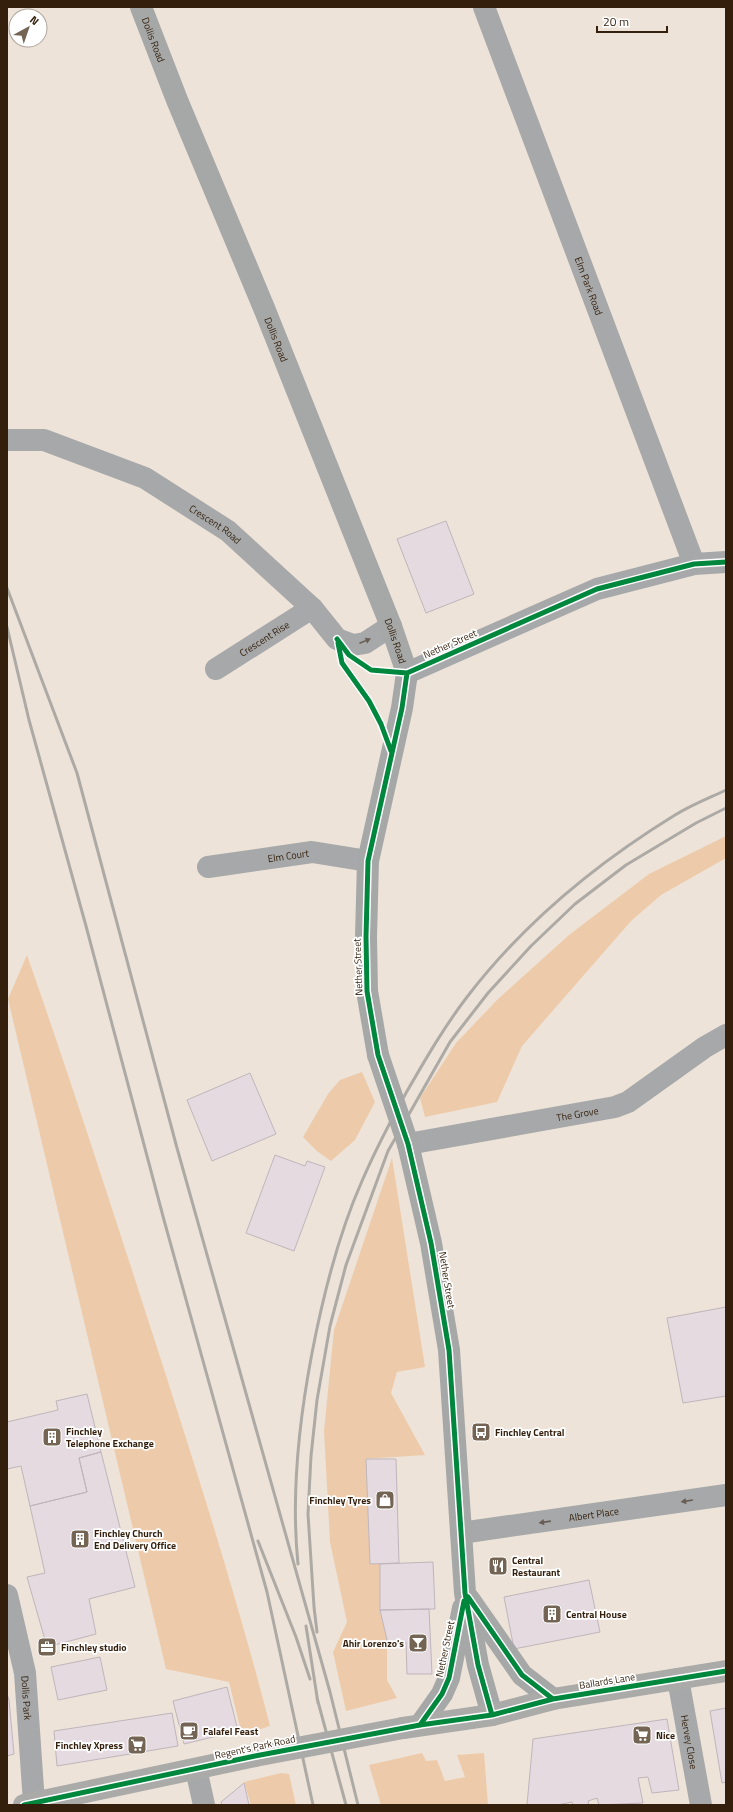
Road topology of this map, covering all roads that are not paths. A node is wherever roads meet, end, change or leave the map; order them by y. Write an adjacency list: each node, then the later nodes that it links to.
1 (141, 7): 7 (main road, Dollis Road)
2 (484, 7): 5 (street, Elm Park Road)
3 (7, 440): 6 (street, Crescent Road)
4 (726, 562): 5 (street, Nether Street)
5 (694, 564): 9 (street, Nether Street)
6 (312, 608): 7 (street, Crescent Road, one-way to 7); 8 (street, Crescent Rise)
7 (391, 626): 9 (main road, Dollis Road)
8 (216, 669)
9 (407, 673): 10 (main road, Nether Street)
10 (368, 861): 11 (street, Elm Court); 13 (main road, Nether Street, bridge)
11 (208, 867)
12 (726, 1035): 13 (street, The Grove)
13 (408, 1144): 15 (main road, Nether Street)
14 (726, 1495): 15 (street, Albert Place, one-way to 15)
15 (461, 1533): 16 (main road, Nether Street)
16 (465, 1593): 20 (main road); 21 (main road, Nether Street); 22 (main road, Nether Street)
17 (7, 1595): 24 (street, Dollis Park)
18 (726, 1671): 19 (main road, Ballards Lane)
19 (678, 1679): 20 (main road, Ballards Lane); 26 (street, Hervey Close)
20 (553, 1699): 21 (main road, Ballards Lane)
21 (492, 1715): 22 (main road, Regent's Park Road)
22 (411, 1726): 23 (main road, Regent's Park Road, bridge)
23 (196, 1769): 24 (main road, Regent's Park Road); 25 (street)
24 (29, 1804)
25 (204, 1805)
26 (701, 1805)

